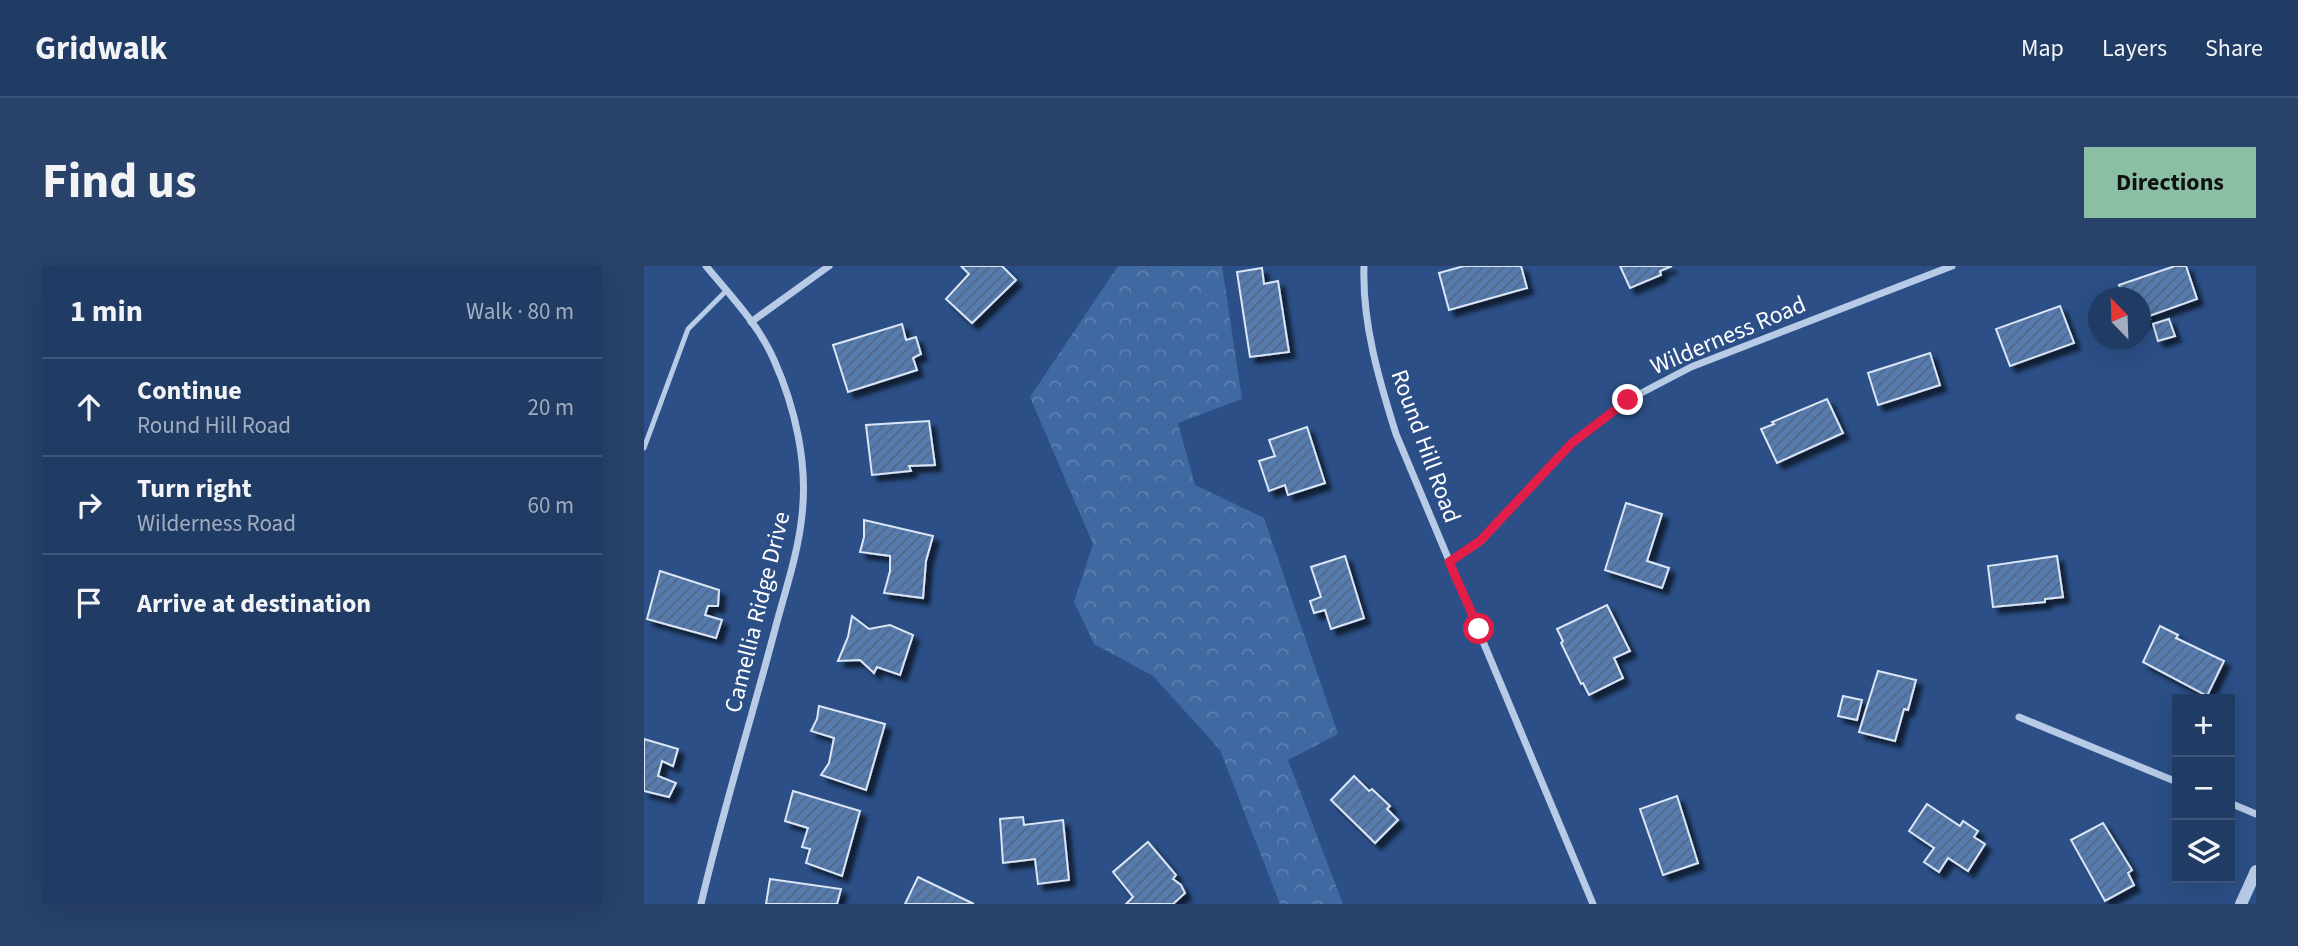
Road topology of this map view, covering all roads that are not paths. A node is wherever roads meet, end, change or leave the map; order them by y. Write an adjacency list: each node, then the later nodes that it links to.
1 (706, 266): 5 (street, Camellia Ridge Drive)
2 (830, 266): 6 (street)
3 (1364, 266): 8 (street, Round Hill Road)
4 (1951, 266): 8 (street, Wilderness Road)
5 (726, 291): 6 (street, Camellia Ridge Drive); 7 (lane)
6 (751, 322): 14 (street, Camellia Ridge Drive)
7 (644, 448)
8 (1449, 562): 15 (street, Round Hill Road)
9 (2019, 717): 10 (street)
10 (2172, 780)
11 (2235, 805): 12 (street)
12 (2256, 814)
13 (2256, 871): 16 (street)
14 (701, 904)
15 (1593, 904)
16 (2241, 904)

